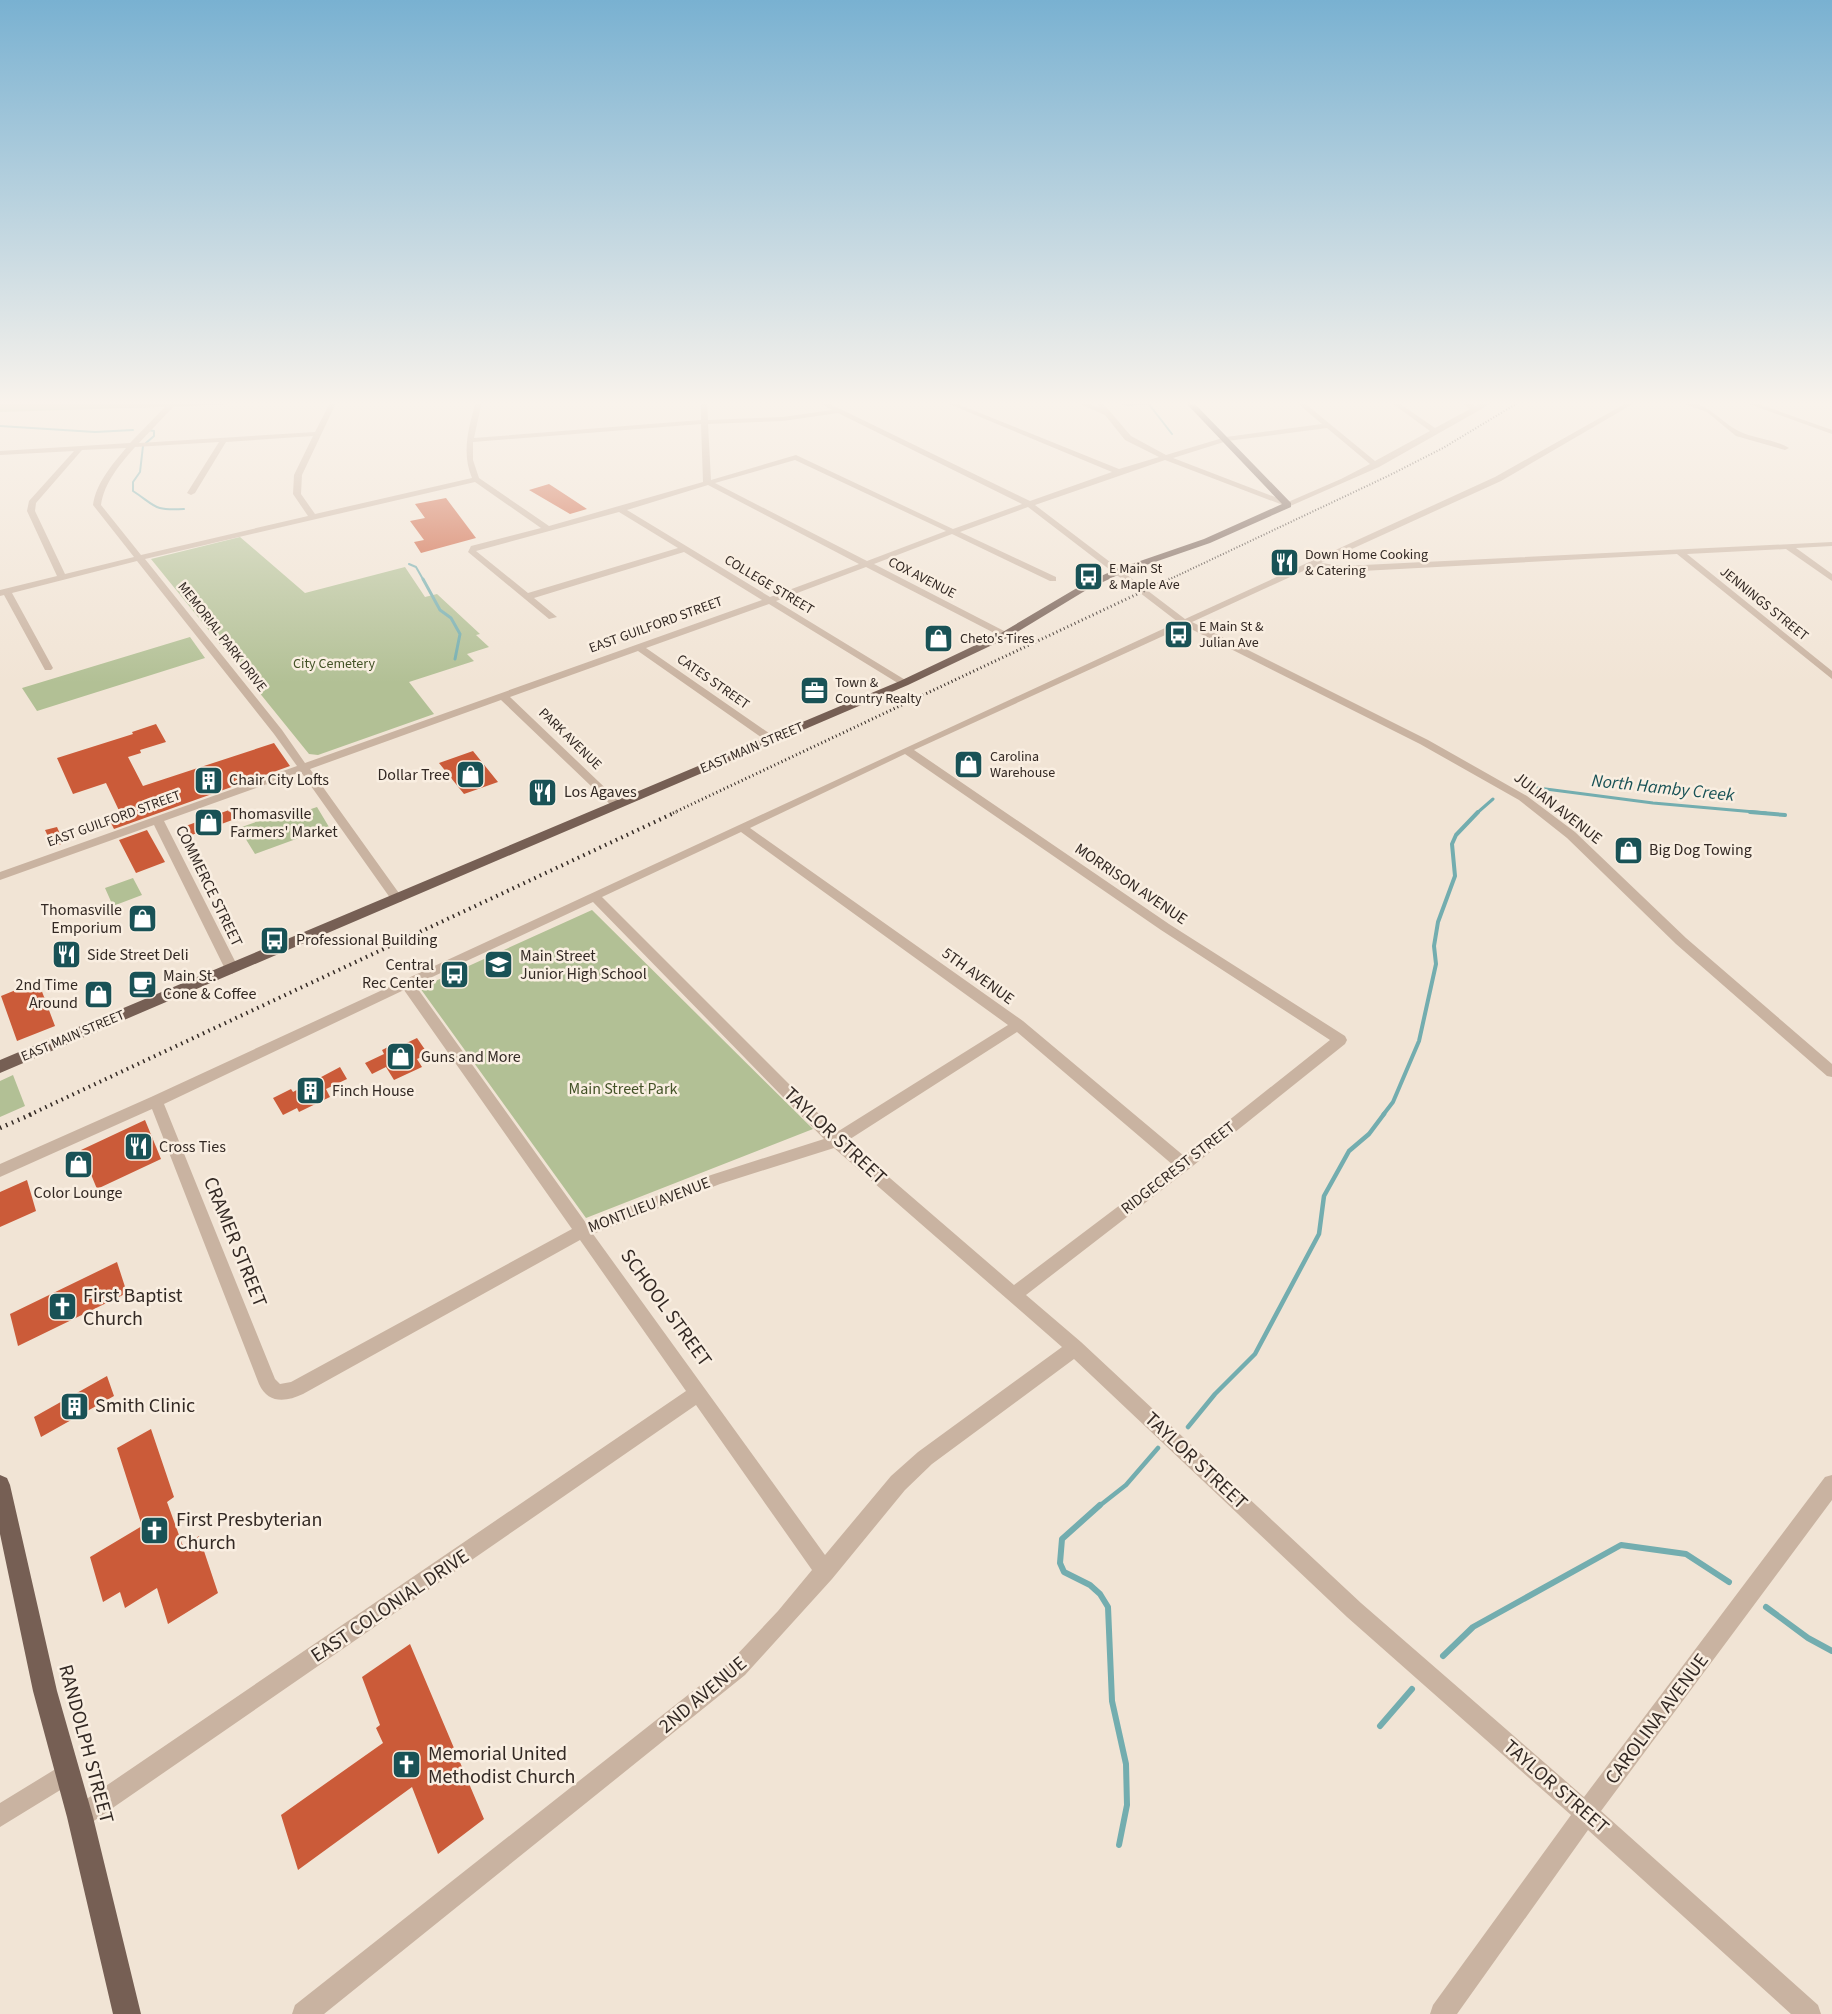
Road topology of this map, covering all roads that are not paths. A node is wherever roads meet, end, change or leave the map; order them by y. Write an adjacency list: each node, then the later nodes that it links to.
1 (40, 495): 29 (street)
2 (99, 495): 25 (street, MEMORIAL PARK DRIVE)
3 (298, 495): 18 (street)
4 (407, 495): 18 (street)
5 (499, 495): 19 (street)
6 (665, 495): 17 (street)
7 (732, 495): 26 (street, COX AVENUE)
8 (877, 495): 20 (street)
9 (1010, 495): 15 (street, JULIAN AVENUE)
10 (1054, 495): 15 (street, EAST GUILFORD STREET)
11 (1262, 495): 16 (street)
12 (1279, 495): 16 (main road)
13 (1311, 495): 16 (street, EAST MAIN STREET)
14 (1463, 495): 27 (street)
15 (1029, 504): 20 (street, EAST GUILFORD STREET); 28 (street, JULIAN AVENUE)
16 (1288, 505): 28 (main road, EAST MAIN STREET)
17 (620, 509): 19 (street); 23 (street, COLLEGE STREET)
18 (313, 517): 25 (street)
19 (547, 528): 33 (street)
20 (954, 531): 26 (street, EAST GUILFORD STREET); 30 (street)
21 (1832, 544): 22 (street)
22 (1787, 546): 24 (street); 31 (street)
23 (683, 549): 33 (street); 34 (street, COLLEGE STREET)
24 (1679, 552): 27 (street); 40 (street, JENNINGS STREET)
25 (140, 558): 29 (street); 45 (street, MEMORIAL PARK DRIVE)
26 (866, 564): 34 (street, EAST GUILFORD STREET); 37 (street, COX AVENUE)
27 (1313, 565): 36 (street)
28 (1117, 572): 36 (street, JULIAN AVENUE); 37 (main road, EAST MAIN STREET)
29 (62, 577): 32 (street)
30 (1053, 579)
31 (1832, 579)
32 (4, 592): 39 (street)
33 (526, 597): 35 (street)
34 (768, 601): 38 (street, EAST GUILFORD STREET); 41 (street, COLLEGE STREET)
35 (552, 617)
36 (1184, 622): 44 (street); 57 (street, JULIAN AVENUE)
37 (1005, 635): 41 (main road, EAST MAIN STREET)
38 (639, 647): 42 (street, EAST GUILFORD STREET); 43 (street, CATES STREET)
39 (48, 668)
40 (1832, 676)
41 (904, 683): 43 (main road, EAST MAIN STREET)
42 (503, 696): 45 (street, EAST GUILFORD STREET); 46 (street, PARK AVENUE)
43 (772, 740): 46 (main road, EAST MAIN STREET)
44 (906, 750): 48 (street); 55 (street, MORRISON AVENUE)
45 (303, 767): 47 (street, EAST GUILFORD STREET); 51 (street, MEMORIAL PARK DRIVE)
46 (618, 805): 51 (main road, EAST MAIN STREET)
47 (157, 819): 49 (street, EAST GUILFORD STREET); 52 (street, COMMERCE STREET)
48 (743, 828): 50 (street); 54 (street, 5TH AVENUE)
49 (0, 876)
50 (594, 896): 53 (street); 59 (street, TAYLOR STREET)
51 (397, 899): 52 (main road, EAST MAIN STREET)
52 (232, 969): 56 (main road, EAST MAIN STREET)
53 (406, 983): 58 (street); 62 (street, SCHOOL STREET)
54 (1018, 1025): 59 (street, MONTLIEU AVENUE); 60 (street, 5TH AVENUE)
55 (1340, 1040): 60 (street, RIDGECREST STREET)
56 (0, 1067)
57 (1832, 1072)
58 (156, 1101): 61 (street); 65 (street, CRAMER STREET)
59 (836, 1141): 62 (street, MONTLIEU AVENUE); 63 (street, TAYLOR STREET)
60 (1184, 1165): 63 (street, RIDGECREST STREET)
61 (0, 1171)
62 (582, 1231): 65 (street, MONTLIEU AVENUE); 66 (street, SCHOOL STREET)
63 (1014, 1294): 64 (street, TAYLOR STREET)
64 (1075, 1348): 69 (street, 2ND AVENUE); 71 (street, TAYLOR STREET)
65 (281, 1393)
66 (699, 1393): 69 (street, SCHOOL STREET); 73 (street, EAST COLONIAL DRIVE)
67 (1832, 1484): 71 (street, CAROLINA AVENUE)
68 (0, 1485): 70 (main road, RANDOLPH STREET)
69 (825, 1572): 75 (street, 2ND AVENUE)
70 (67, 1773): 72 (street); 73 (main road, RANDOLPH STREET)
71 (1586, 1813): 76 (street, CAROLINA AVENUE); 77 (street, TAYLOR STREET)
72 (0, 1816)
73 (80, 1817): 74 (main road, RANDOLPH STREET)
74 (127, 2014)
75 (304, 2014)
76 (1442, 2014)
77 (1809, 2014)

